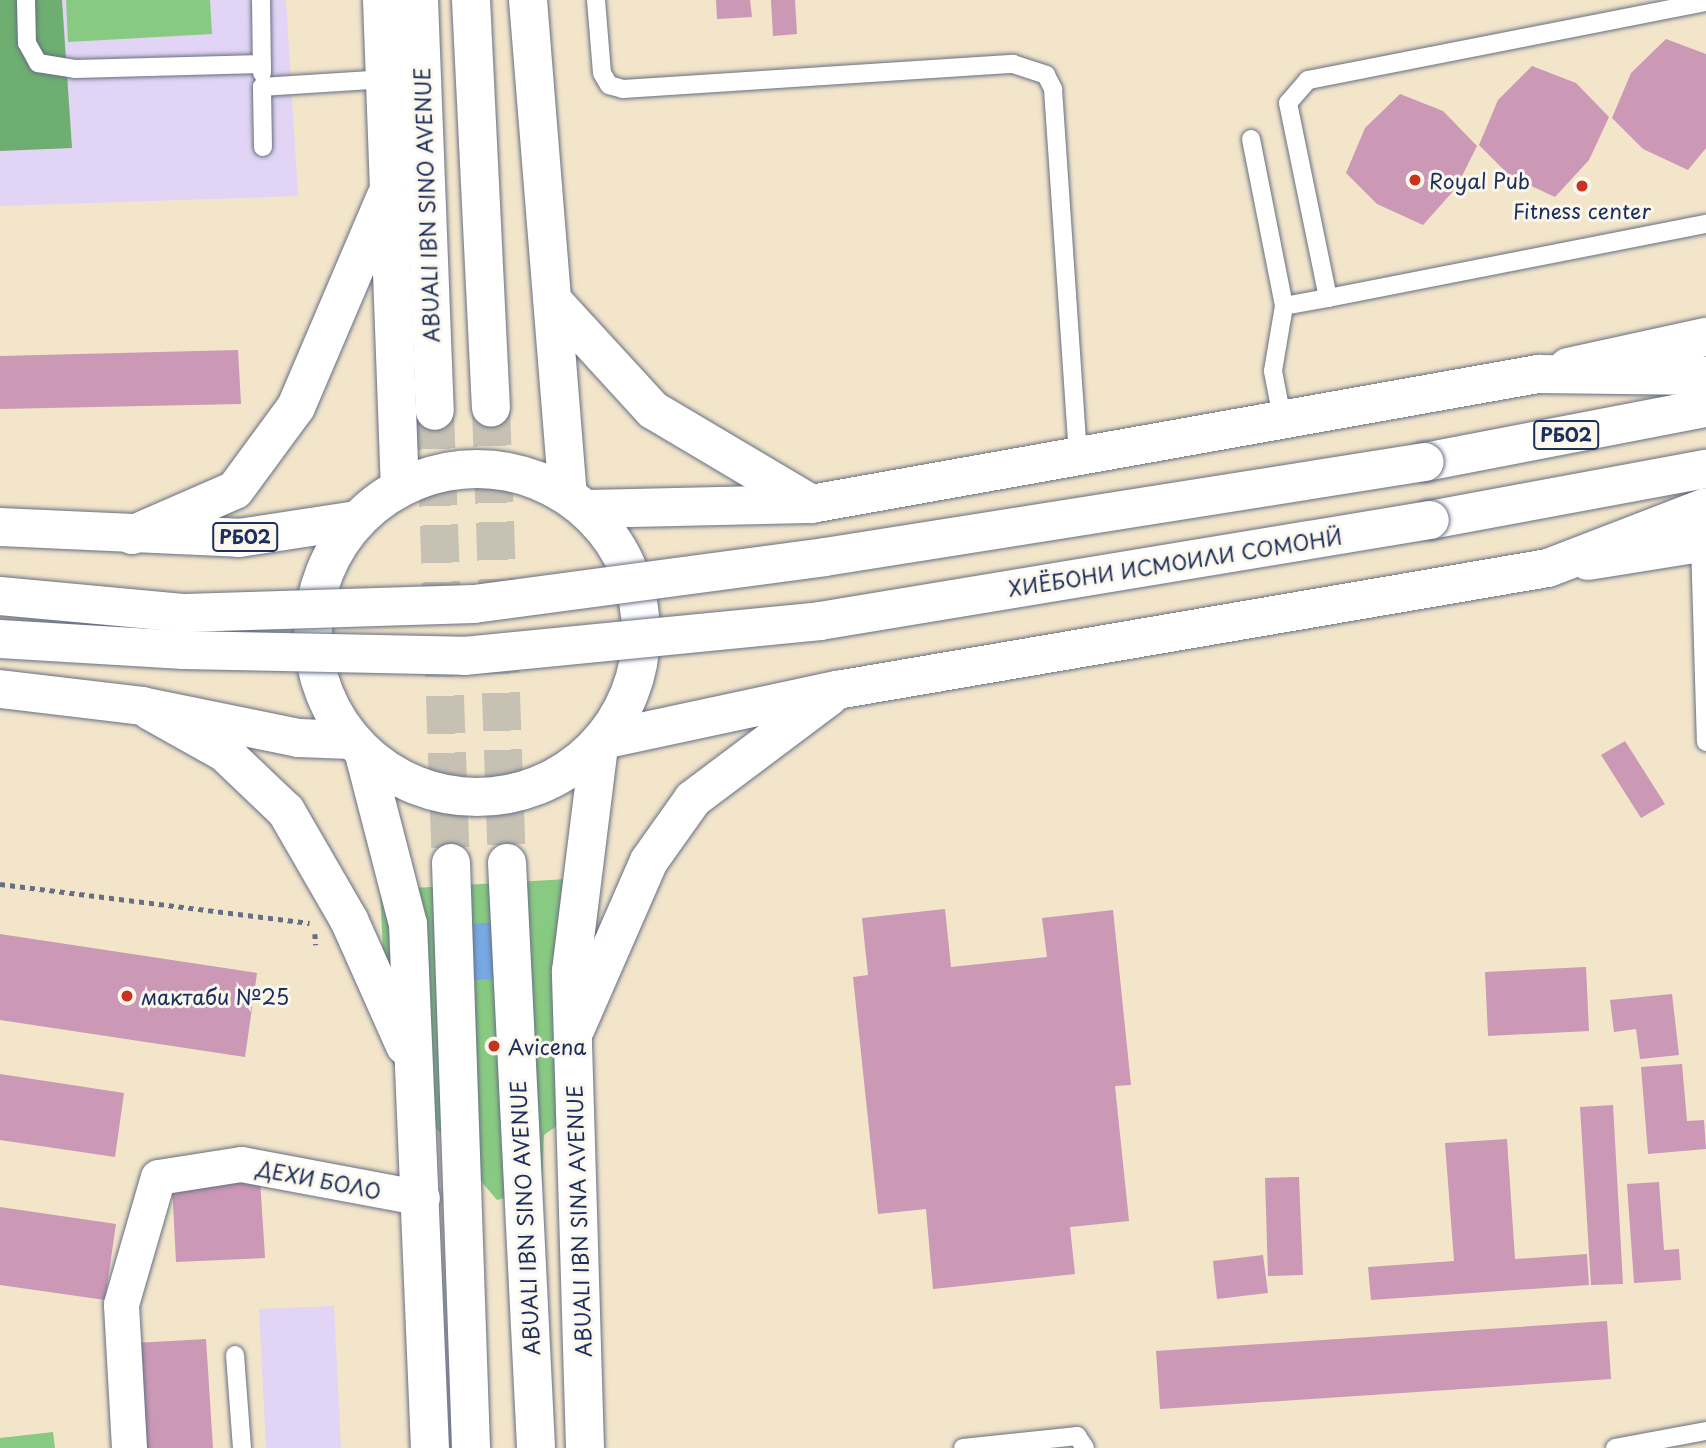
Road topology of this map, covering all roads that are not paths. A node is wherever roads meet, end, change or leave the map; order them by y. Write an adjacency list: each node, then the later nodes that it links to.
1 (26, 0): 9 (lane)
2 (261, 0): 9 (lane)
3 (382, 0): 10 (main road)
4 (419, 0): 24 (main road, ABUALI IBN SINO AVENUE)
5 (471, 0): 22 (main road)
6 (528, 0): 17 (main road)
7 (596, 0): 26 (lane)
8 (1706, 2): 16 (lane)
9 (262, 64): 11 (lane)
10 (386, 79): 11 (lane); 14 (main road)
11 (262, 87): 13 (lane)
12 (1251, 139): 18 (lane)
13 (263, 147)
14 (388, 190): 28 (main road); 34 (main road)
15 (1706, 224): 16 (lane)
16 (1328, 298): 18 (lane)
17 (553, 302): 29 (main road); 30 (main road)
18 (1284, 306): 25 (lane)
19 (1706, 337): 20 (main road)
20 (1538, 374): 21 (main road); 25 (main road)
21 (1706, 376)
22 (491, 408)
23 (1706, 408): 36 (main road, РБ02, bridge)
24 (435, 411)
25 (1283, 424): 26 (main road)
26 (1079, 453): 30 (main road)
27 (1706, 470): 37 (main road, ХИЁБОНИ ИСМОИЛИ СОМОНӢ, bridge)
28 (400, 487): 29 (main road); 31 (main road)
29 (577, 502): 30 (main road); 42 (main road)
30 (811, 504)
31 (357, 520): 34 (main road, РБ02); 43 (main road)
32 (0, 527): 34 (main road, РБ02)
33 (1704, 531): 35 (lane); 39 (main road)
34 (132, 535)
35 (1705, 586): 41 (lane)
36 (0, 596)
37 (0, 639)
38 (0, 689): 40 (main road)
39 (837, 690): 42 (main road); 46 (main road)
40 (142, 706): 43 (main road); 47 (main road)
41 (1706, 742)
42 (601, 743): 43 (main road); 46 (main road, ABUALI IBN SINA AVENUE)
43 (358, 747): 47 (main road)
44 (451, 863): 54 (main road)
45 (507, 863): 55 (main road, ABUALI IBN SINO AVENUE)
46 (571, 1038): 56 (main road, ABUALI IBN SINA AVENUE)
47 (414, 1064): 48 (main road)
48 (422, 1198): 51 (street, ДЕХИ БОЛО); 53 (main road)
49 (235, 1355): 52 (lane)
50 (1706, 1431): 59 (lane)
51 (129, 1448)
52 (242, 1448)
53 (430, 1448)
54 (471, 1448)
55 (536, 1448)
56 (585, 1448)
57 (963, 1448): 58 (lane)
58 (1085, 1448)
59 (1615, 1448)

